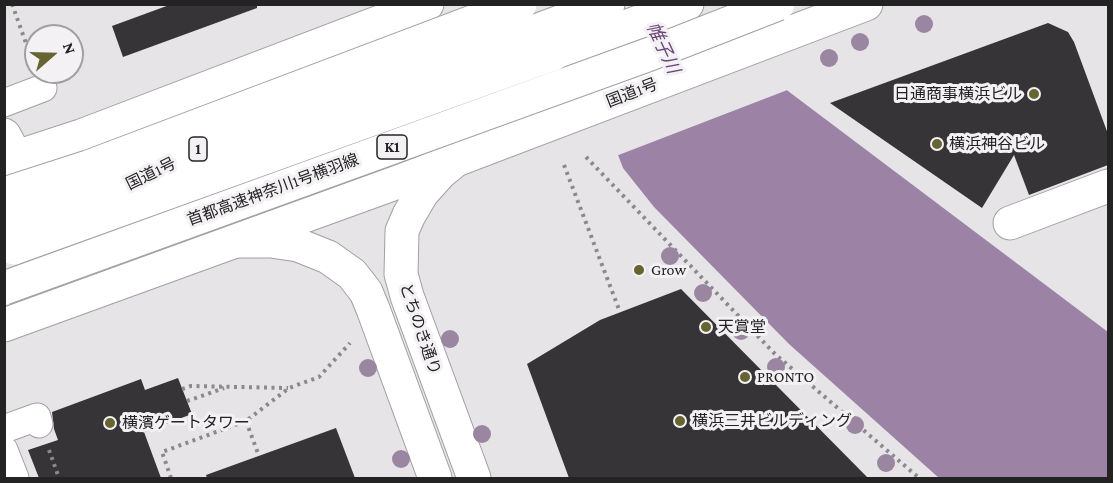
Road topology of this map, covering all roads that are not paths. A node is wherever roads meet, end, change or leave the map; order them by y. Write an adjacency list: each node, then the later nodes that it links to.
1 (427, 4): 7 (main road, 国道1号 / 1)
2 (520, 4): 14 (main road, bridge)
3 (608, 4): 15 (main road, bridge)
4 (687, 4): 19 (main road, bridge)
5 (778, 4): 21 (main road, 首都高速神奈川1号横羽線 / K1, bridge)
6 (866, 4): 11 (main road, 国道1号)
7 (370, 26): 10 (main road, 国道1号 / 1); 17 (main road, 国道1号 / 1)
8 (32, 84): 9 (street)
9 (4, 103)
10 (8, 151)
11 (459, 158): 12 (main road, 国道1号); 28 (main road, とちのき通り)
12 (398, 182): 18 (main road, 国道1号); 20 (main road, 国道1号)
13 (1108, 186): 16 (main road)
14 (4, 194)
15 (4, 222)
16 (1010, 223)
17 (4, 231)
18 (237, 241): 22 (main road, 国道1号); 27 (main road)
19 (4, 251)
20 (4, 274)
21 (4, 288)
22 (4, 326)
23 (4, 429): 24 (street)
24 (43, 434)
25 (4, 450): 26 (street)
26 (15, 478)
27 (435, 478)
28 (474, 478)

